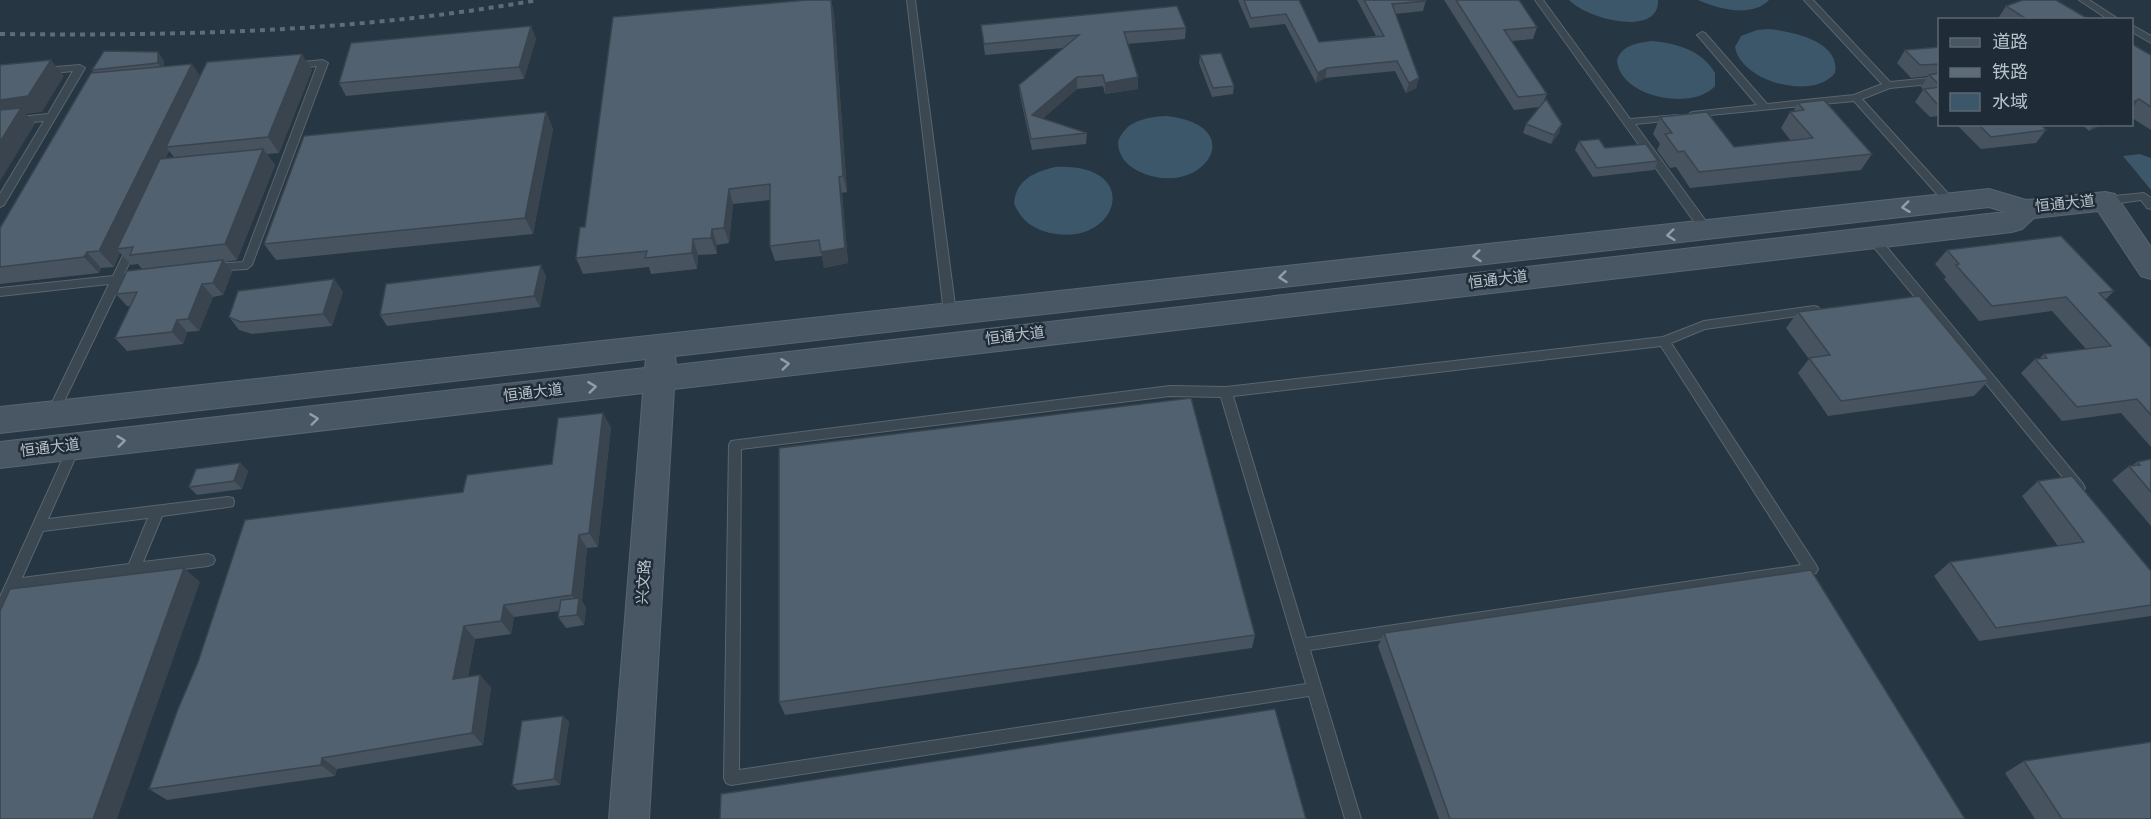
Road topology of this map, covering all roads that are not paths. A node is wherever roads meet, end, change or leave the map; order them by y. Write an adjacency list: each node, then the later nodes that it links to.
1 (911, 0): 36 (lane)
2 (1539, 0): 17 (lane)
3 (1808, 0): 12 (lane)
4 (2083, 0): 5 (lane)
5 (2113, 18)
6 (2133, 29): 8 (lane)
7 (1702, 35): 14 (lane)
8 (2151, 40)
9 (279, 67): 18 (lane)
10 (34, 72): 15 (lane)
11 (1938, 80): 12 (lane)
12 (1888, 85): 13 (lane)
13 (1856, 98): 14 (lane); 22 (lane)
14 (1765, 108): 17 (lane)
15 (51, 117): 16 (lane); 20 (lane)
16 (0, 122)
17 (1627, 122): 28 (lane)
18 (287, 158): 19 (lane); 31 (lane)
19 (275, 159)
20 (11, 184): 21 (lane); 24 (lane)
21 (0, 185)
22 (1949, 201): 26 (main road, 恒通大道); 28 (main road, 恒通大道, one-way to 28)
23 (2105, 201): 25 (lane); 26 (main road, 恒通大道); 30 (main road)
24 (0, 203)
25 (2151, 205)
26 (2026, 209): 29 (main road, 恒通大道)
27 (140, 229): 33 (lane)
28 (1707, 231): 36 (main road, 恒通大道, one-way to 36)
29 (1872, 237): 39 (main road, 恒通大道, one-way to 29); 45 (lane)
30 (2151, 269)
31 (199, 270)
32 (152, 275): 33 (lane)
33 (117, 279): 34 (lane); 41 (lane)
34 (0, 292)
35 (1830, 308): 37 (lane)
36 (950, 313): 38 (main road, 恒通大道)
37 (1664, 341): 40 (lane); 53 (lane)
38 (662, 345): 39 (main road, 兴文路); 41 (main road, 恒通大道)
39 (659, 379): 43 (main road, 恒通大道, one-way to 39); 55 (main road, 兴文路)
40 (1226, 392): 53 (lane); 54 (lane)
41 (52, 414): 42 (main road, 恒通大道)
42 (0, 420)
43 (74, 446): 44 (main road, 恒通大道); 48 (lane)
44 (0, 455)
45 (2085, 494)
46 (228, 502): 47 (lane)
47 (157, 511): 48 (lane); 50 (lane)
48 (39, 526): 51 (lane)
49 (208, 560): 50 (lane)
50 (134, 569): 51 (lane)
51 (12, 585): 52 (lane)
52 (0, 612)
53 (1302, 645): 54 (lane)
54 (1315, 689): 56 (lane)
55 (629, 819)
56 (1353, 819)

